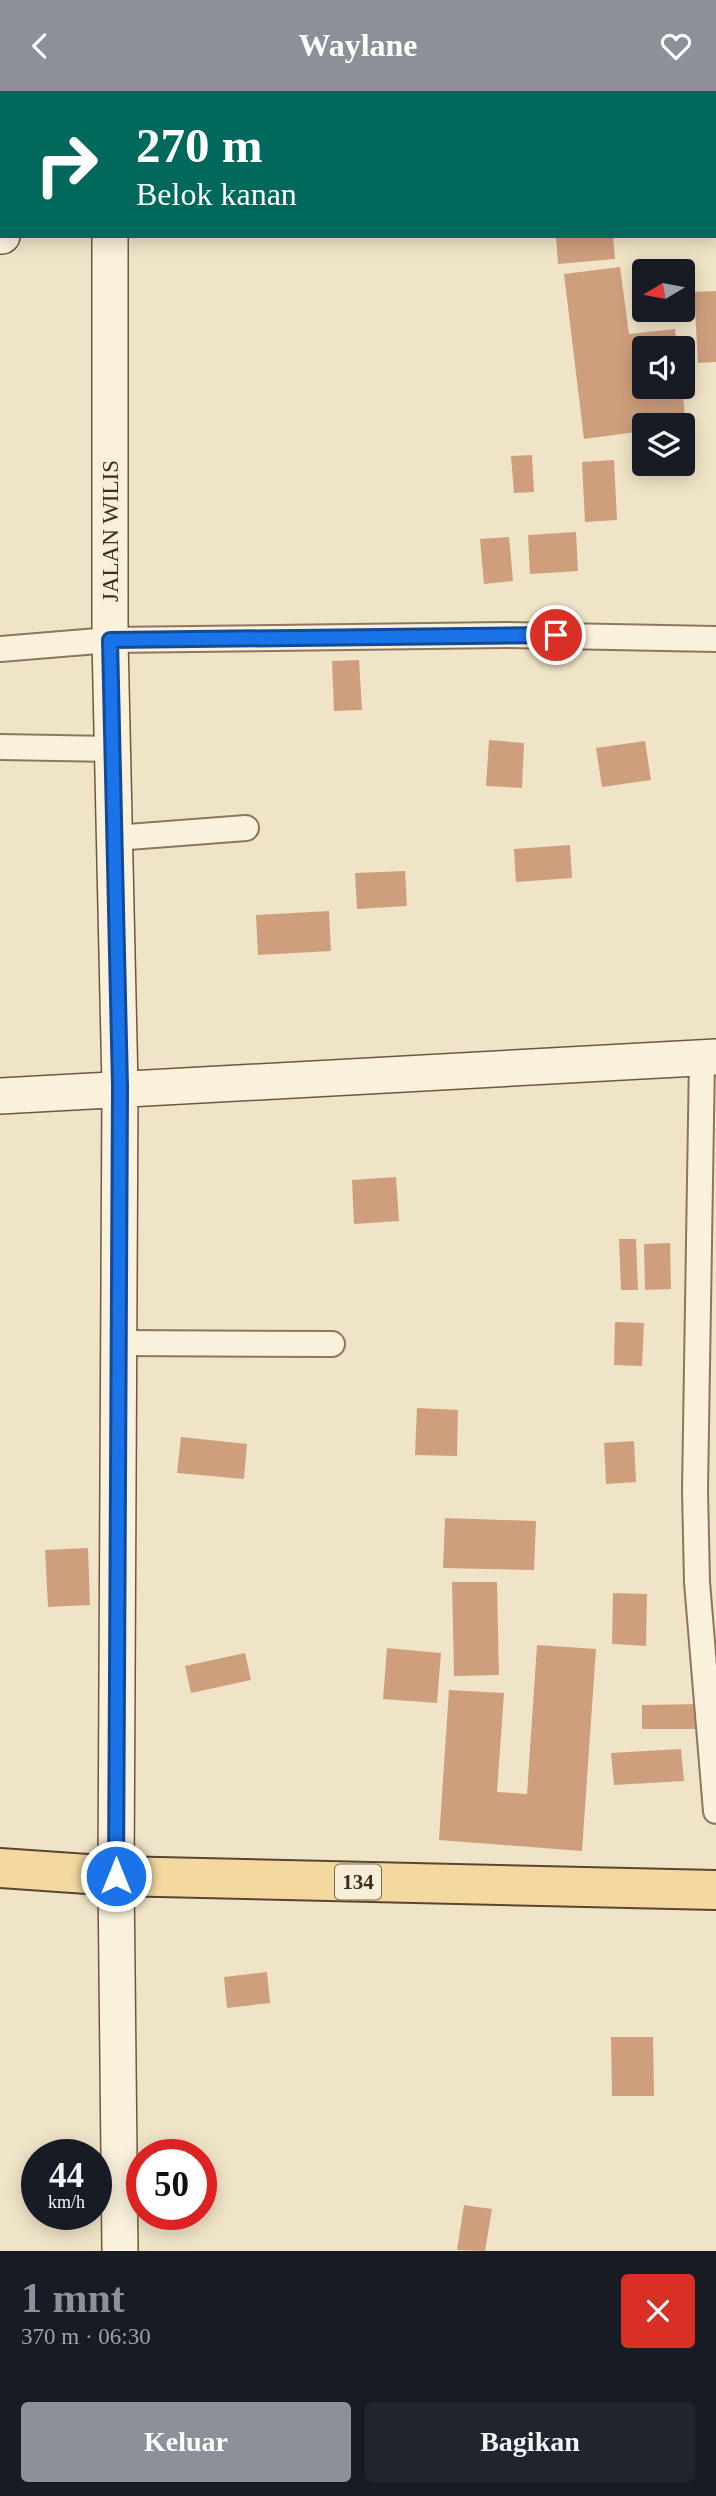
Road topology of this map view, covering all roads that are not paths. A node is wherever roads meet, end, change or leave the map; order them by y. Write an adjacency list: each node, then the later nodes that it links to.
1 (110, 238): 3 (main road, JALAN WILIS)
2 (716, 639): 3 (street)
3 (110, 640): 4 (street); 6 (main road, JALAN WILIS)
4 (0, 649)
5 (0, 747): 6 (street)
6 (113, 749): 8 (main road, JALAN WILIS)
7 (246, 828): 8 (street)
8 (116, 838): 10 (main road, JALAN WILIS)
9 (709, 1058): 10 (main road); 14 (street)
10 (120, 1087): 11 (main road); 12 (main road, JALAN WILIS)
11 (0, 1096)
12 (119, 1343): 13 (street); 16 (main road, JALAN WILIS)
13 (332, 1344)
14 (716, 1811)
15 (0, 1868): 16 (main road, 134)
16 (116, 1876): 17 (main road, 134); 18 (main road, JALAN WILIS)
17 (716, 1890)
18 (120, 2251)

